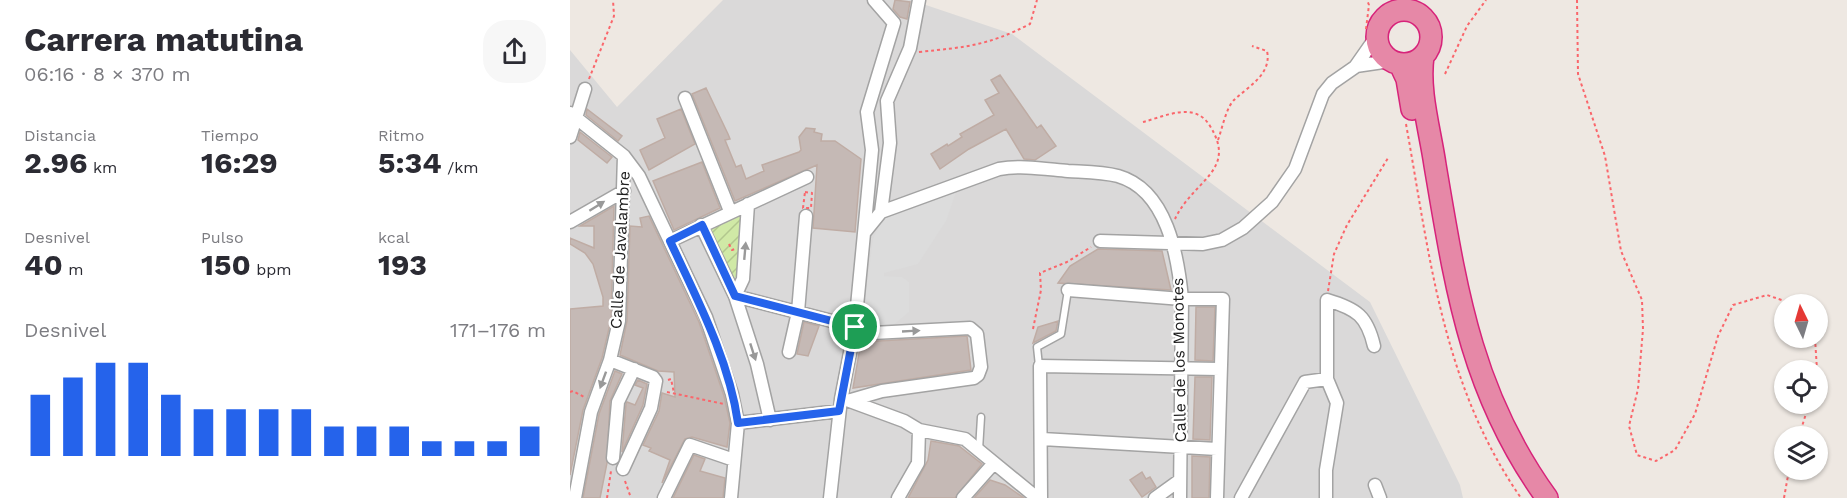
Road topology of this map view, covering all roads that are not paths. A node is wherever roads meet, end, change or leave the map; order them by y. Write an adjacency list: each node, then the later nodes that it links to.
1 (874, 0): 20 (street)
2 (920, 0): 17 (street)
3 (1391, 10): 4 (highway); 5 (highway); 6 (street)
4 (1423, 56): 5 (highway); 64 (highway)
5 (1395, 62): 6 (street); 63 (highway)
6 (1355, 67): 23 (street)
7 (585, 89): 9 (street)
8 (685, 98): 16 (street)
9 (573, 115): 10 (street); 11 (street)
10 (570, 137)
11 (624, 156): 13 (street, Calle de Javalambre); 21 (street)
12 (807, 177): 15 (street)
13 (624, 191): 18 (street, one-way to 13); 31 (street, Calle de Javalambre)
14 (807, 203): 27 (street)
15 (748, 204): 16 (street); 25 (street, one-way to 15)
16 (730, 211): 19 (street)
17 (881, 212): 20 (street); 23 (street, Calle de los Monotes)
18 (570, 222)
19 (702, 225): 21 (street); 25 (street)
20 (864, 233): 28 (street)
21 (670, 241): 40 (street)
22 (1100, 241): 23 (street)
23 (1172, 245): 26 (street, Calle de los Monotes)
24 (1068, 290): 26 (street); 32 (lane)
25 (735, 296): 27 (street); 39 (street, one-way to 39)
26 (1182, 299): 34 (street, Calle de los Monotes); 35 (street)
27 (798, 312): 28 (street); 30 (street)
28 (854, 330): 37 (street); 37 (street, one-way to 37)
29 (1374, 346): 36 (street)
30 (789, 352)
31 (610, 360): 33 (street); 50 (street, Calle de Javalambre, one-way to 50)
32 (1040, 366): 34 (street); 42 (street)
33 (634, 369): 33 (street)
34 (1182, 369): 35 (street); 43 (street, Calle de los Monotes)
35 (1220, 369): 44 (street)
36 (1327, 379): 60 (street); 61 (street)
37 (844, 403): 39 (street); 41 (street); 53 (street)
38 (981, 417): 45 (lane)
39 (770, 420): 40 (street)
40 (738, 423): 46 (street)
41 (919, 430): 45 (street); 54 (street)
42 (1042, 439): 43 (street); 56 (street)
43 (1181, 448): 44 (street); 48 (street, Calle de los Monotes)
44 (1217, 449): 59 (street)
45 (979, 451): 47 (street)
46 (734, 460): 51 (street); 52 (street)
47 (994, 463): 55 (street); 56 (street)
48 (1180, 480): 57 (street); 58 (street, Calle de los Monotes)
49 (1375, 485): 62 (street)
50 (574, 489)
51 (663, 498)
52 (731, 498)
53 (830, 498)
54 (897, 498)
55 (963, 498)
56 (1039, 498)
57 (1155, 498)
58 (1180, 498)
59 (1217, 498)
60 (1241, 498)
61 (1326, 498)
62 (1380, 498)
63 (1532, 498)
64 (1547, 498)

